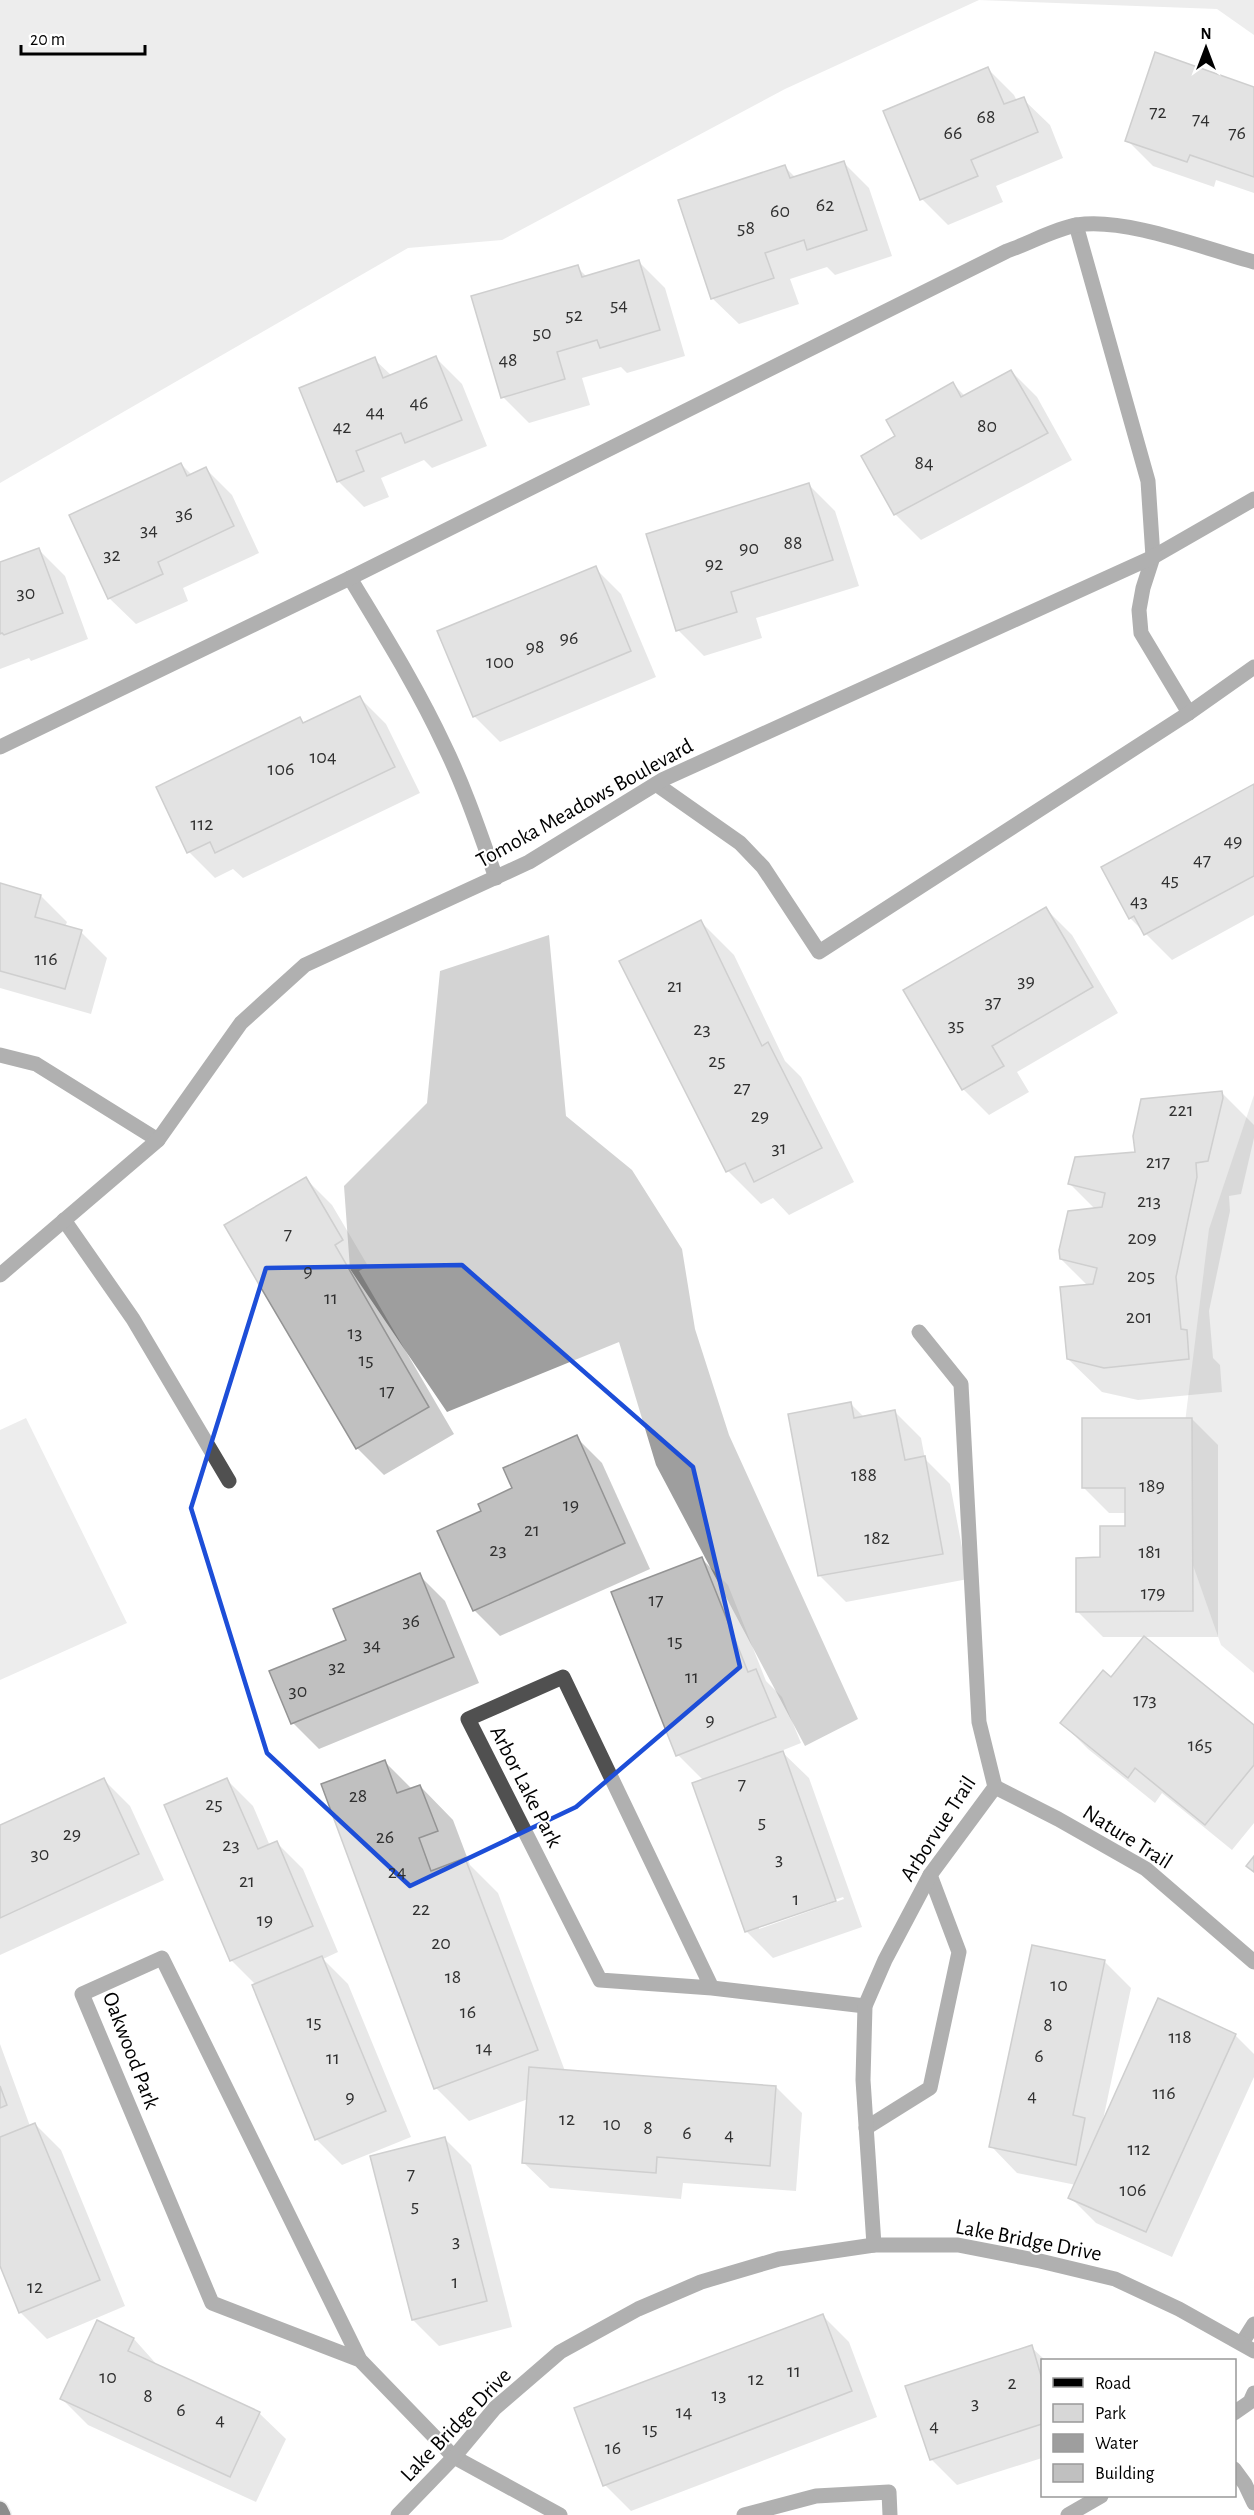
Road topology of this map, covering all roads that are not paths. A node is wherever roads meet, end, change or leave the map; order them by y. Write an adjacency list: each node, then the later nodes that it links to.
1 (1076, 225): 2 (street); 4 (street); 5 (street)
2 (1254, 262)
3 (1254, 499): 4 (street, Tomoka Meadows Boulevard)
4 (1153, 557): 7 (street); 9 (street, Tomoka Meadows Boulevard)
5 (350, 578): 8 (street); 10 (street)
6 (1254, 667): 7 (street)
7 (1189, 713): 9 (street)
8 (0, 747)
9 (656, 784): 10 (street, Tomoka Meadows Boulevard)
10 (496, 878): 12 (street, Tomoka Meadows Boulevard)
11 (0, 1055): 12 (street)
12 (158, 1140): 13 (street, Tomoka Meadows Boulevard)
13 (64, 1220): 14 (street, Tomoka Meadows Boulevard); 16 (street)
14 (0, 1275)
15 (919, 1332): 17 (street, Arborvue Trail)
16 (229, 1481)
17 (995, 1787): 18 (street, Arborvue Trail); 19 (street, Nature Trail)
18 (930, 1875): 21 (street, Arborvue Trail); 22 (street)
19 (1254, 1962)
20 (712, 1988): 20 (street, Arbor Lake Park); 21 (street, Arbor Lake Park)
21 (865, 2006): 22 (street, Arborvue Trail)
22 (866, 2128): 23 (street, Arborvue Trail)
23 (874, 2246): 25 (street, Lake Bridge Drive); 29 (street, Lake Bridge Drive)
24 (1254, 2324): 25 (street)
25 (1248, 2347)
26 (360, 2360): 26 (street, Oakwood Park); 29 (street, Oakwood Park)
27 (1254, 2393): 28 (street)
28 (1236, 2412)
29 (454, 2457): 35 (street, Lake Bridge Drive); 36 (street, Oakwood Park)
30 (1236, 2472): 32 (street)
31 (1099, 2497): 39 (street)
32 (1254, 2503)
33 (0, 2509): 34 (main road)
34 (3, 2515)
35 (398, 2515)
36 (560, 2515)
37 (744, 2515): 38 (street)
38 (890, 2515)
39 (1068, 2515)

